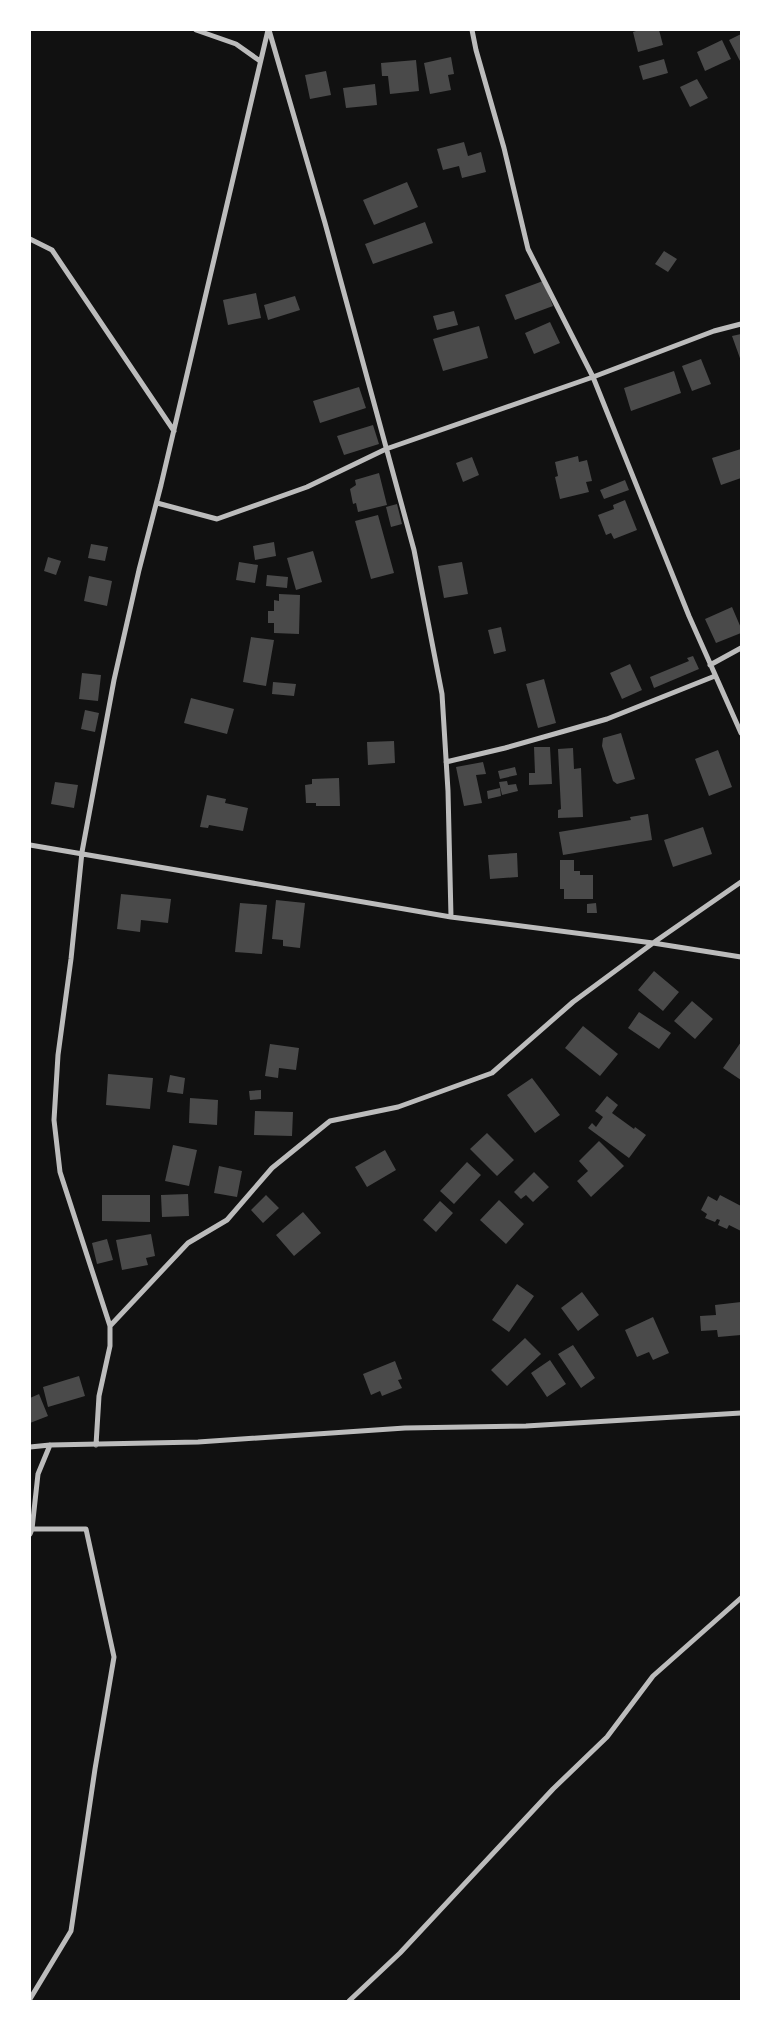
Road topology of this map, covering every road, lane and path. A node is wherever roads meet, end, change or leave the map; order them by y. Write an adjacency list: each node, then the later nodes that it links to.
1 (196, 30): 4 (street)
2 (268, 30): 4 (street); 9 (street)
3 (472, 30): 7 (street)
4 (260, 61): 8 (street)
5 (30, 238): 8 (street)
6 (741, 324): 7 (street)
7 (594, 377): 9 (street); 12 (street)
8 (174, 431): 10 (street)
9 (386, 449): 10 (street); 15 (street)
10 (157, 503): 17 (street)
11 (741, 648): 12 (street)
12 (710, 666): 13 (street)
13 (715, 676): 14 (street); 15 (street)
14 (741, 733)
15 (446, 762): 19 (street)
16 (30, 845): 17 (street)
17 (82, 852): 19 (street); 22 (street)
18 (741, 882): 20 (street)
19 (451, 917): 20 (street)
20 (653, 943): 21 (street); 22 (street)
21 (741, 957)
22 (110, 1326): 25 (street)
23 (741, 1413): 25 (street)
24 (50, 1445): 25 (street); 26 (street); 27 (street)
25 (96, 1445)
26 (30, 1447)
27 (31, 1531): 29 (street)
28 (741, 1598): 30 (street)
29 (30, 1998)
30 (350, 2001)

